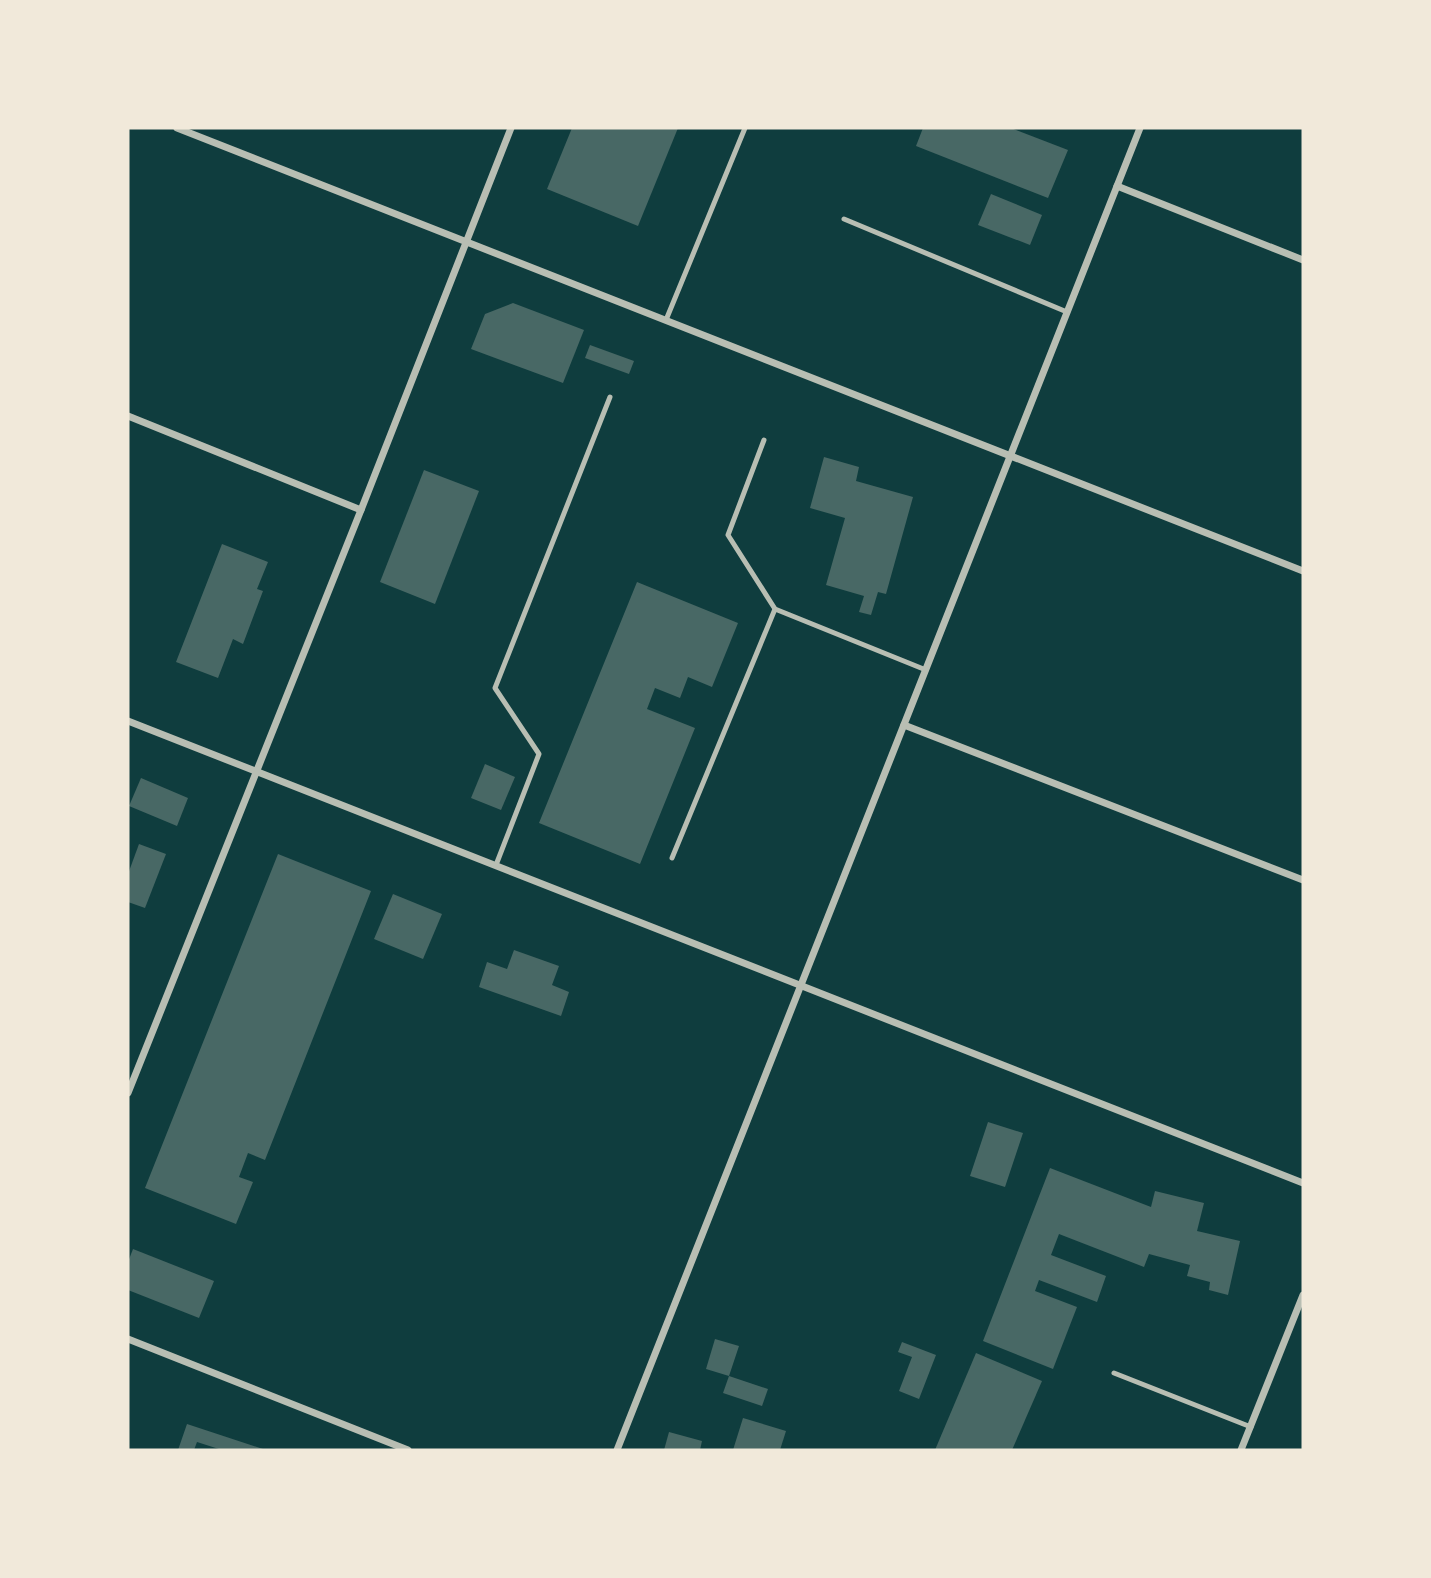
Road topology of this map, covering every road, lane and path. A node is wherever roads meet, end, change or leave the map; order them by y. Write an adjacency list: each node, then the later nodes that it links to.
1 (177, 128): 7 (street)
2 (511, 128): 7 (street)
3 (745, 128): 10 (lane)
4 (1140, 128): 5 (street)
5 (1117, 186): 8 (street); 9 (street)
6 (844, 219): 9 (lane)
7 (466, 242): 10 (street); 15 (street)
8 (1303, 260)
9 (1067, 312): 14 (street)
10 (666, 320): 14 (street)
11 (610, 397): 23 (lane)
12 (128, 416): 15 (street)
13 (764, 440): 17 (lane)
14 (1010, 455): 16 (street); 18 (street)
15 (361, 510): 21 (street)
16 (1303, 571)
17 (775, 609): 18 (lane); 22 (lane)
18 (926, 670): 20 (street)
19 (128, 720): 21 (street)
20 (904, 725): 24 (street); 25 (street)
21 (256, 771): 23 (street); 26 (street)
22 (672, 858)
23 (496, 865): 25 (street)
24 (1303, 880)
25 (801, 985): 27 (street); 33 (street)
26 (128, 1093)
27 (1303, 1183)
28 (1303, 1294): 31 (street)
29 (128, 1339): 32 (street)
30 (1114, 1373): 31 (lane)
31 (1251, 1427): 34 (street)
32 (408, 1450)
33 (617, 1450)
34 (1241, 1450)

